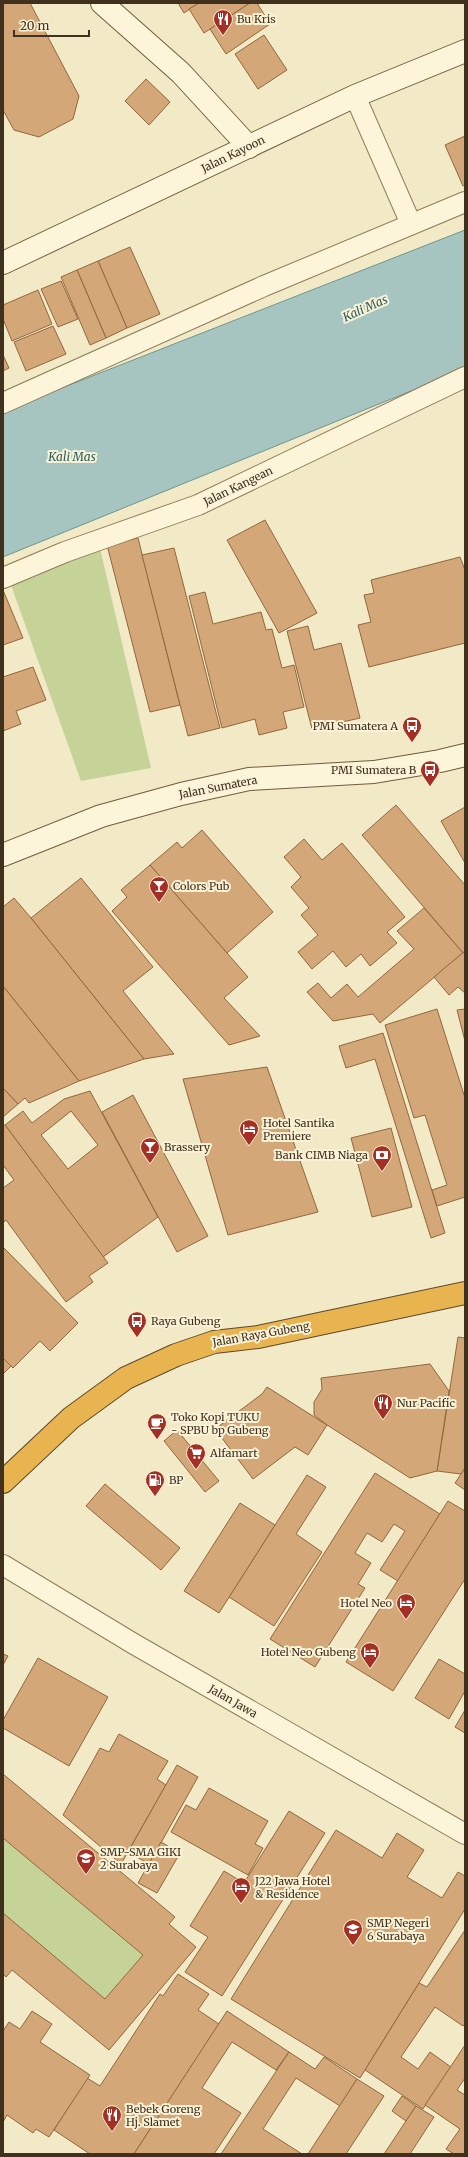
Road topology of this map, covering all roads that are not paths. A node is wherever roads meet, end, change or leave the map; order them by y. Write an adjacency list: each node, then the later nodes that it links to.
1 (102, 3): 4 (street)
2 (465, 51): 3 (street, Jalan Kayoon)
3 (355, 96): 4 (street, Jalan Kayoon); 6 (street)
4 (249, 147): 7 (street, Jalan Kayoon)
5 (465, 202): 6 (street)
6 (410, 224): 9 (street)
7 (3, 263)
8 (465, 377): 10 (street, Jalan Kangean)
9 (3, 403)
10 (3, 578)
11 (465, 755): 12 (street, Jalan Sumatera)
12 (3, 855)
13 (465, 1293): 14 (highway, Jalan Raya Gubeng)
14 (3, 1482)
15 (3, 1565): 16 (street, Jalan Jawa)
16 (465, 1834)

